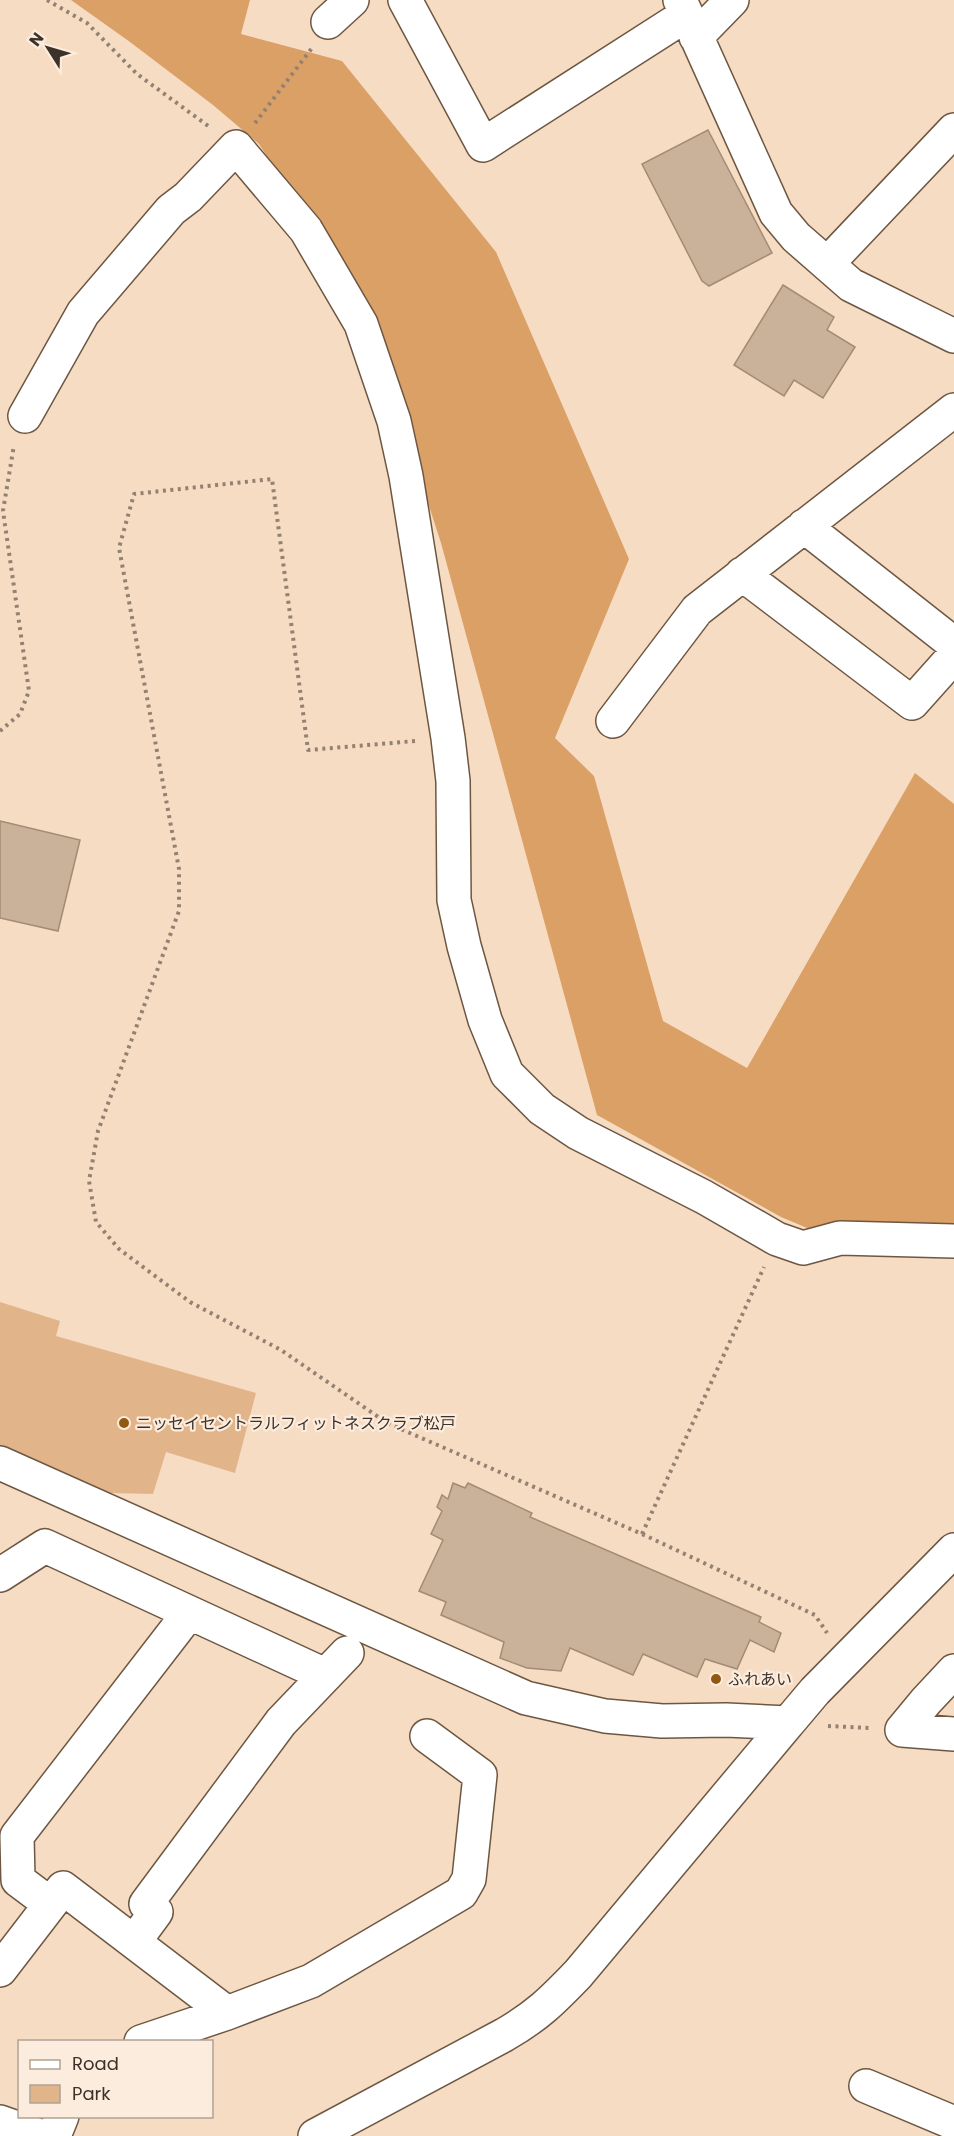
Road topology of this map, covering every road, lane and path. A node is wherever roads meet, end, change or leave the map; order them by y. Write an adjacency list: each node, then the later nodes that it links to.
1 (47, 0): 8 (path)
2 (352, 0): 6 (street)
3 (405, 0): 5 (street)
4 (732, 0): 5 (street)
5 (687, 17): 9 (street)
6 (328, 22): 8 (path)
7 (954, 130): 9 (street)
8 (236, 147): 12 (street); 19 (street)
9 (827, 264): 10 (street)
10 (954, 336)
11 (954, 410): 13 (street)
12 (25, 416): 18 (path)
13 (804, 526): 14 (street); 15 (street)
14 (742, 574): 16 (street); 17 (street)
15 (954, 644)
16 (954, 656)
17 (613, 721)
18 (0, 731)
19 (448, 738): 20 (street); 23 (path)
20 (777, 1239): 21 (street); 23 (path)
21 (954, 1241)
22 (0, 1463): 29 (street)
23 (642, 1534): 27 (path)
24 (954, 1550): 27 (street)
25 (0, 1575): 26 (street)
26 (189, 1613): 33 (street); 36 (street)
27 (845, 1660): 29 (street)
28 (954, 1671): 30 (street)
29 (788, 1723): 30 (path); 46 (street)
30 (902, 1730): 31 (street)
31 (954, 1734)
32 (427, 1736): 38 (street)
33 (11, 1820): 34 (street)
34 (9, 1882): 35 (street)
35 (50, 1904): 36 (street); 37 (street)
36 (134, 1942): 38 (street)
37 (0, 1970)
38 (227, 2013): 39 (street)
39 (147, 2040)
40 (866, 2086): 43 (street)
41 (61, 2118): 45 (street)
42 (0, 2122): 44 (street)
43 (954, 2123)
44 (40, 2136)
45 (54, 2136)
46 (315, 2136)

